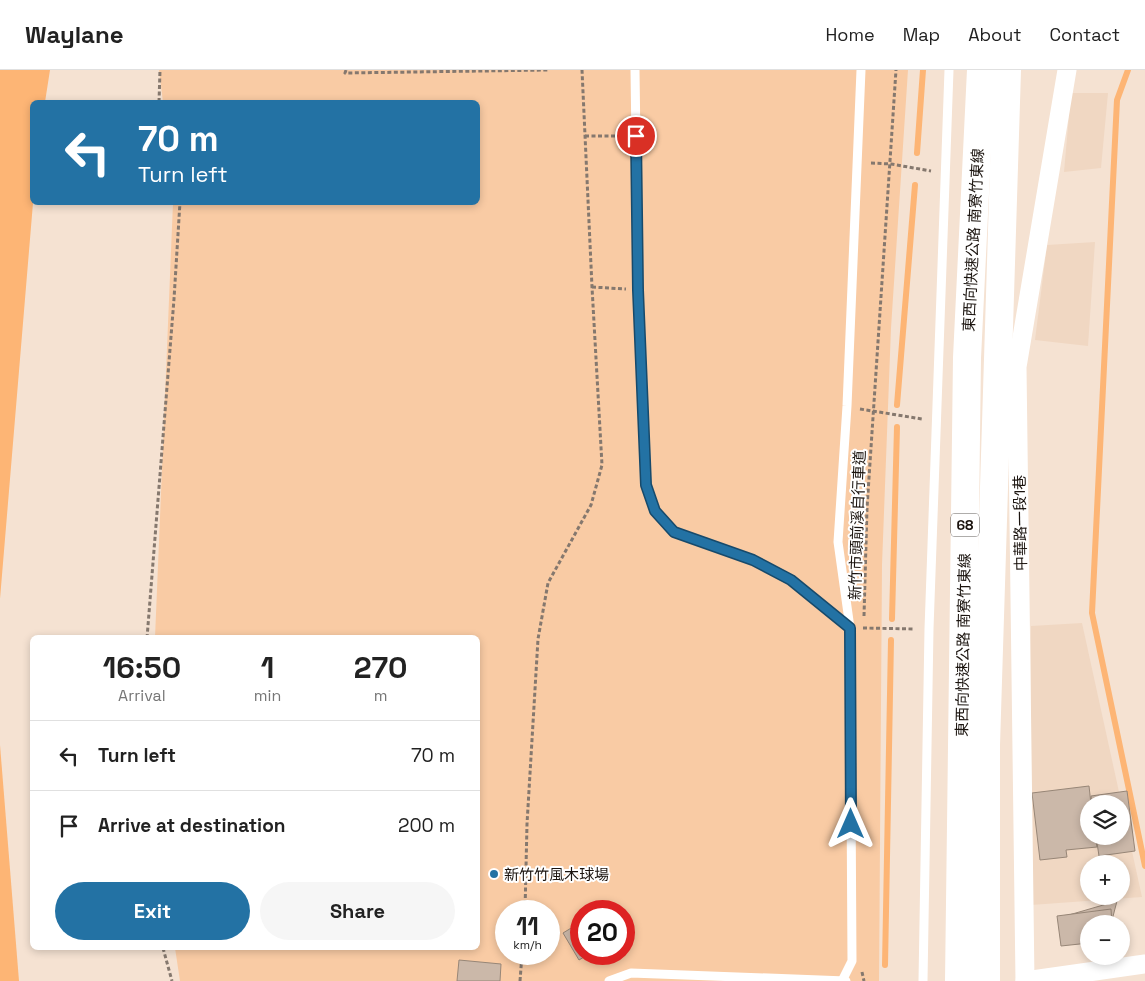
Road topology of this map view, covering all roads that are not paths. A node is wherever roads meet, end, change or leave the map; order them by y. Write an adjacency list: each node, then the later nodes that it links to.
1 (635, 70): 7 (lane)
2 (862, 70): 7 (lane)
3 (949, 70): 12 (lane)
4 (981, 70): 13 (highway, 東西向快速公路 南寮竹東線 / 68)
5 (1007, 70): 8 (highway, 東西向快速公路 南寮竹東線 / 68)
6 (1067, 70): 16 (street, 中華路一段1巷)
7 (850, 628): 11 (lane)
8 (986, 745): 14 (highway, 東西向快速公路 南寮竹東線 / 68); 15 (highway)
9 (1145, 964): 16 (street)
10 (609, 981): 11 (lane)
11 (844, 981)
12 (923, 981)
13 (960, 981)
14 (986, 981)
15 (997, 981)
16 (1025, 981)

